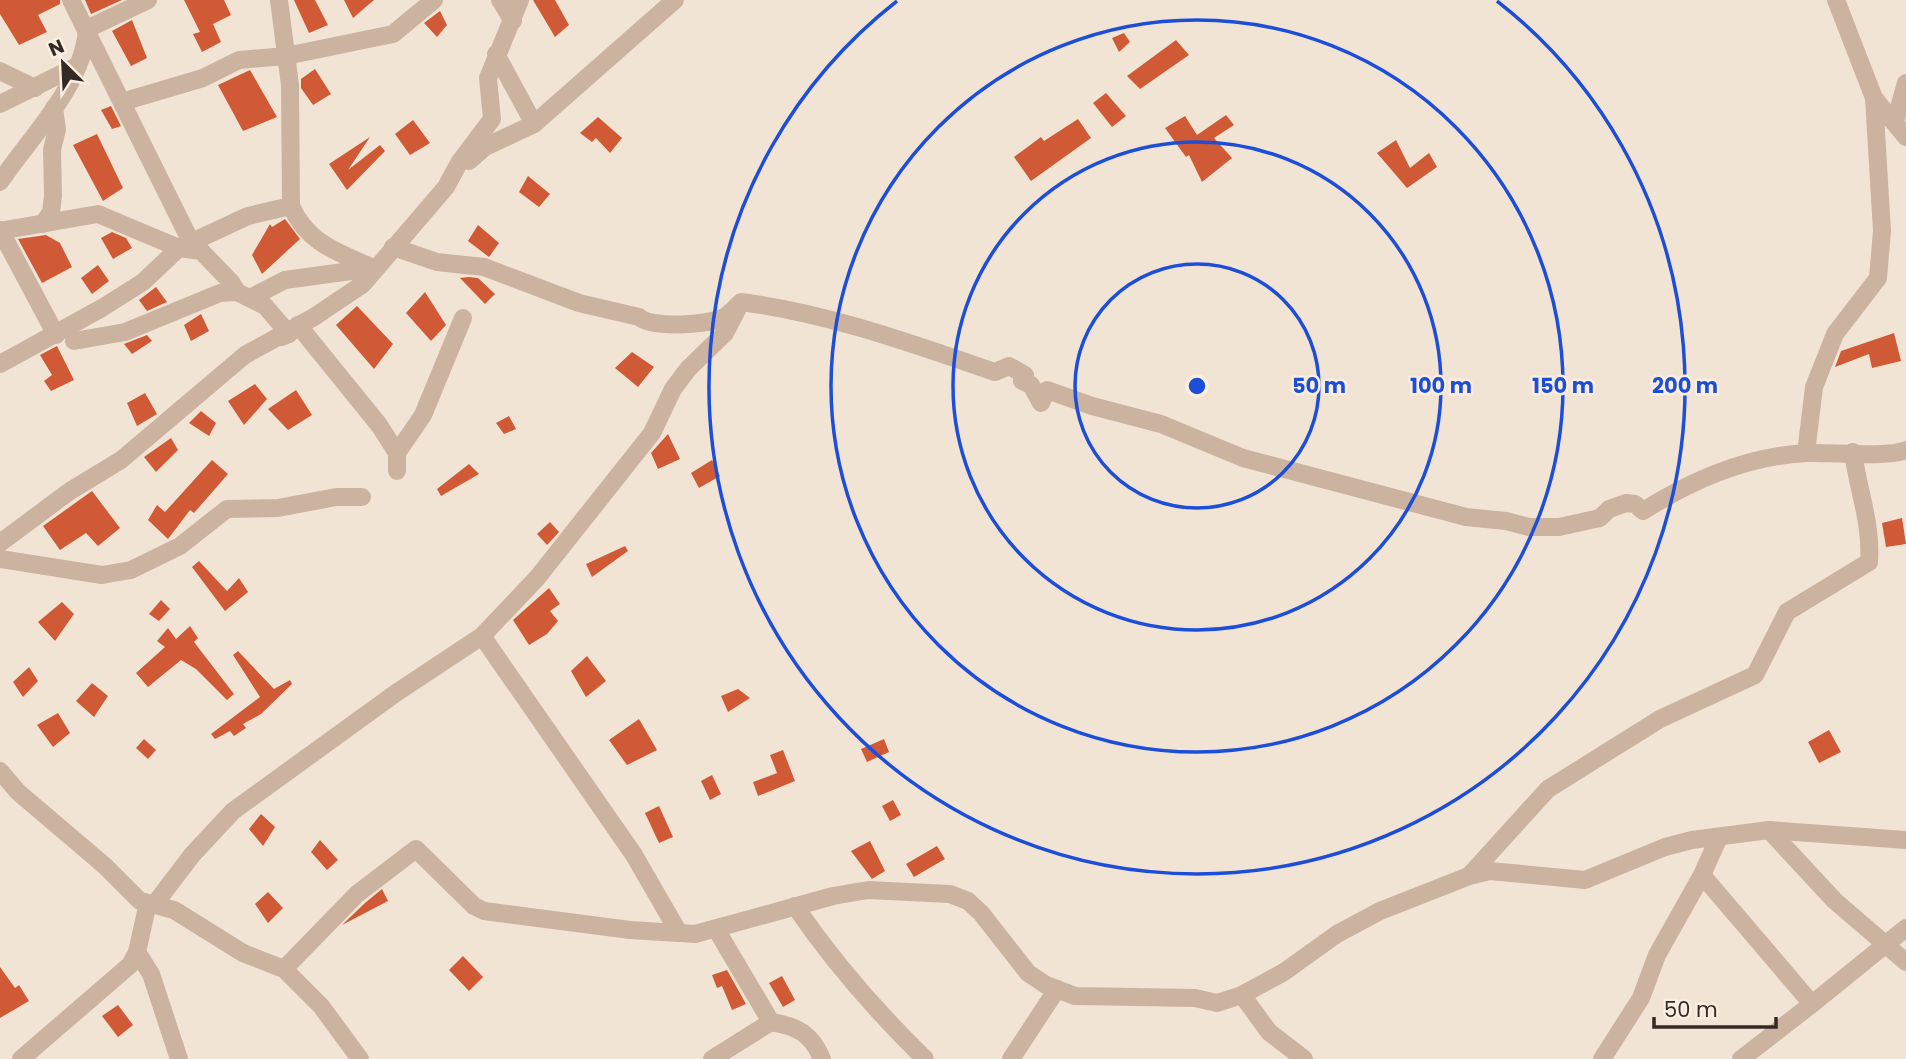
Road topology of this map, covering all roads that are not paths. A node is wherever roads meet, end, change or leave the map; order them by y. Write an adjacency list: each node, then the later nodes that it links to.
1 (71, 0): 10 (street)
2 (148, 0): 10 (street)
3 (279, 0): 12 (street)
4 (434, 0): 12 (street)
5 (500, 0): 9 (street)
6 (520, 0): 9 (street)
7 (675, 0): 22 (street)
8 (1836, 0): 17 (street)
9 (513, 21): 11 (street)
10 (87, 29): 13 (street); 18 (street)
11 (496, 54): 22 (street); 24 (street)
12 (286, 56): 18 (street); 26 (street)
13 (75, 68): 16 (street); 20 (street)
14 (0, 71): 16 (street)
15 (1906, 83): 21 (street)
16 (35, 88): 19 (street)
17 (1874, 98): 21 (street); 42 (street)
18 (122, 102): 29 (street)
19 (0, 104)
20 (54, 108): 25 (street); 27 (street)
21 (1895, 122): 23 (street)
22 (534, 124): 24 (street)
23 (1906, 138)
24 (454, 176): 30 (street)
25 (0, 182)
26 (290, 206): 29 (street); 31 (street)
27 (43, 224): 28 (street); 29 (street)
28 (0, 230): 36 (street)
29 (190, 247): 32 (street); 36 (street)
30 (393, 247): 31 (street); 33 (street)
31 (373, 268): 32 (street); 35 (street)
32 (244, 295): 35 (street); 37 (street)
33 (741, 302): 42 (street); 47 (street)
34 (463, 318): 41 (street)
35 (286, 332): 41 (street); 45 (street)
36 (56, 335): 38 (street)
37 (74, 341)
38 (0, 364)
39 (1906, 450): 40 (street)
40 (1853, 452): 42 (street); 53 (street)
41 (397, 453): 43 (street)
42 (1806, 453)
43 (397, 471)
44 (362, 497): 46 (street)
45 (0, 543)
46 (0, 559)
47 (482, 636): 54 (street); 58 (street)
48 (0, 771): 54 (street)
49 (1769, 830): 50 (street); 51 (street); 59 (street)
50 (1719, 837): 52 (street); 53 (street)
51 (1906, 840)
52 (1702, 875): 65 (street); 75 (street)
53 (1469, 876): 64 (street)
54 (151, 904): 60 (street); 62 (street)
55 (796, 906): 57 (street); 63 (street); 72 (street)
56 (1906, 928): 59 (street)
57 (716, 929): 58 (street); 66 (street)
58 (679, 933): 62 (street)
59 (1884, 946): 61 (street); 65 (street)
60 (137, 952): 67 (street); 68 (street)
61 (1906, 962)
62 (284, 969): 69 (street)
63 (1057, 989): 64 (street); 73 (street)
64 (1242, 995): 74 (street)
65 (1812, 1004): 76 (street)
66 (771, 1022): 70 (street); 71 (street)
67 (21, 1059)
68 (178, 1059)
69 (360, 1059)
70 (712, 1059)
71 (822, 1059)
72 (925, 1059)
73 (1011, 1059)
74 (1304, 1059)
75 (1602, 1059)
76 (1741, 1059)

